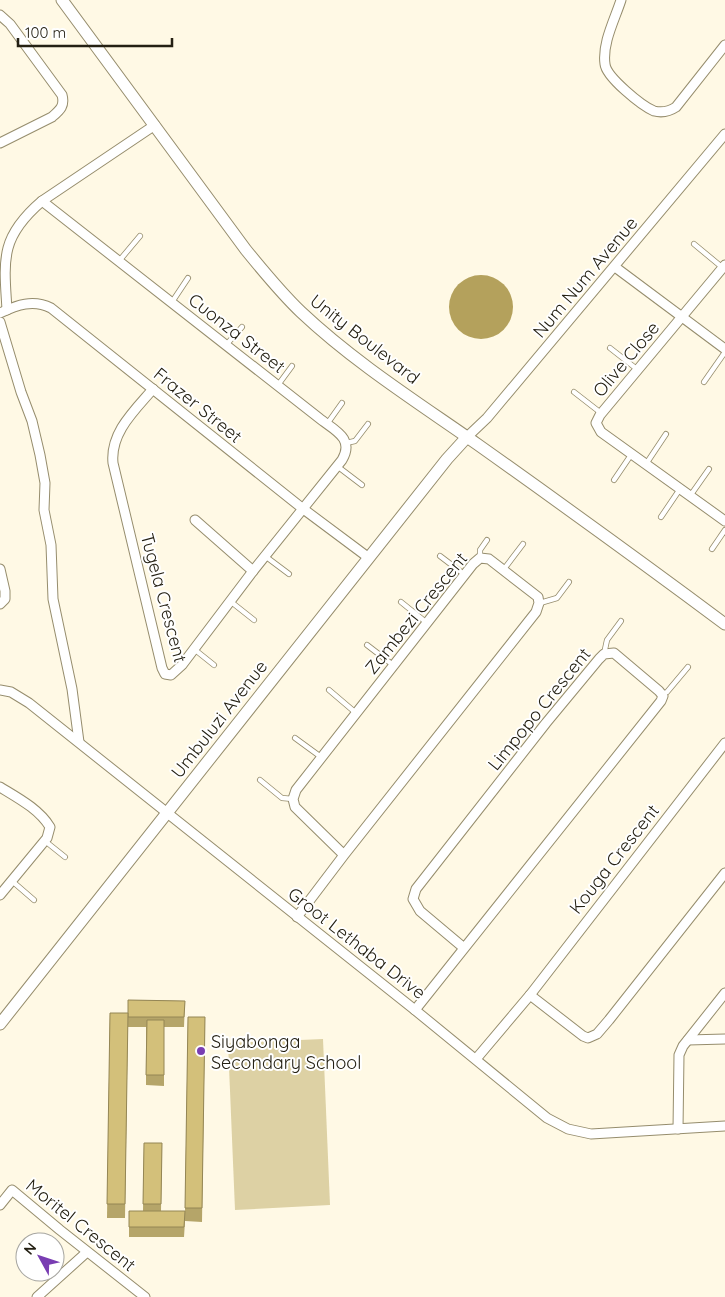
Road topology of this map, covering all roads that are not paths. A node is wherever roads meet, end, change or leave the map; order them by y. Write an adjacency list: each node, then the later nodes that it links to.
1 (62, 0): 5 (street, Unity Boulevard)
2 (621, 0): 4 (street)
3 (0, 15): 7 (street)
4 (725, 45)
5 (155, 125): 8 (street); 34 (street, Unity Boulevard)
6 (725, 134): 13 (street, Num Num Avenue)
7 (0, 143)
8 (42, 201): 11 (street, Cuonza Street); 16 (street)
9 (140, 236): 11 (lane)
10 (694, 244): 12 (lane)
11 (119, 261): 15 (street, Cuonza Street)
12 (724, 266): 17 (street, Olive Close)
13 (615, 267): 17 (street); 34 (street, Num Num Avenue)
14 (188, 278): 15 (lane)
15 (172, 302): 20 (street, Cuonza Street)
16 (3, 311): 27 (street, Frazer Street)
17 (682, 318): 22 (street); 24 (street, Olive Close)
18 (0, 322): 81 (street)
19 (242, 326): 20 (lane)
20 (226, 345): 26 (street, Cuonza Street)
21 (610, 348): 24 (lane)
22 (725, 350): 25 (lane)
23 (292, 366): 26 (lane)
24 (638, 370): 30 (street, Olive Close)
25 (704, 382)
26 (278, 385): 31 (street, Cuonza Street)
27 (153, 389): 44 (street, Frazer Street); 71 (street, Tugela Crescent)
28 (574, 392): 30 (lane)
29 (342, 404): 31 (lane)
30 (601, 414): 36 (street, Olive Close)
31 (327, 424): 35 (street, Cuonza Street)
32 (368, 424): 35 (lane)
33 (666, 434): 37 (lane)
34 (467, 437): 54 (street, Umbuluzi Avenue); 69 (street, Unity Boulevard)
35 (346, 443): 38 (street)
36 (632, 454): 37 (street); 40 (lane)
37 (646, 464): 42 (street)
38 (337, 466): 41 (lane); 44 (street)
39 (710, 469): 43 (lane)
40 (614, 480)
41 (362, 485)
42 (680, 489): 43 (street); 45 (lane)
43 (690, 496): 47 (street)
44 (302, 508): 52 (street, Tugela Crescent); 54 (street, Frazer Street)
45 (661, 517)
46 (195, 520): 58 (street)
47 (725, 521)
48 (725, 530): 51 (lane)
49 (487, 540): 55 (lane)
50 (523, 544): 56 (lane)
51 (712, 549)
52 (265, 556): 58 (street, Tugela Crescent); 59 (lane)
53 (440, 556): 60 (lane)
54 (369, 558): 87 (street, Umbuluzi Avenue)
55 (480, 558): 56 (street, Zambezi Crescent); 60 (street, Zambezi Crescent)
56 (504, 569): 64 (street, Zambezi Crescent)
57 (0, 570): 65 (street)
58 (253, 571): 62 (street, Tugela Crescent)
59 (290, 574)
60 (465, 575): 68 (street, Zambezi Crescent)
61 (569, 582): 64 (lane)
62 (230, 601): 66 (lane); 71 (street, Tugela Crescent)
63 (401, 602): 68 (lane)
64 (539, 603): 89 (street)
65 (0, 604)
66 (254, 620)
67 (621, 621): 72 (lane)
68 (427, 623): 74 (street, Zambezi Crescent)
69 (725, 624)
70 (367, 645): 74 (lane)
71 (194, 649): 73 (lane)
72 (604, 654): 78 (street, Limpopo Crescent); 96 (street, Limpopo Crescent)
73 (214, 665)
74 (393, 666): 79 (street, Zambezi Crescent)
75 (688, 667): 78 (lane)
76 (0, 690): 81 (street, Groot Lethaba Drive)
77 (329, 690): 79 (lane)
78 (662, 694): 96 (street)
79 (356, 713): 83 (street, Zambezi Crescent)
80 (295, 738): 83 (lane)
81 (79, 742): 87 (street, Groot Lethaba Drive)
82 (725, 743): 98 (street, Kouga Crescent)
83 (321, 758): 86 (street, Zambezi Crescent)
84 (260, 780): 86 (lane)
85 (0, 787): 88 (street)
86 (293, 799): 89 (street)
87 (168, 812): 95 (street, Groot Lethaba Drive); 100 (street, Umbuluzi Avenue)
88 (44, 841): 90 (lane); 92 (street)
89 (344, 854): 95 (street)
90 (65, 857)
91 (725, 873): 98 (street)
92 (11, 881): 93 (street); 94 (lane)
93 (0, 895)
94 (34, 900)
95 (297, 917): 99 (street, Groot Lethaba Drive)
96 (464, 948): 99 (street)
97 (725, 993): 102 (street)
98 (530, 995): 103 (street, Kouga Crescent)
99 (416, 1010): 103 (street, Groot Lethaba Drive)
100 (0, 1024)
101 (725, 1039): 102 (street)
102 (688, 1040): 105 (street)
103 (476, 1059): 105 (street, Groot Lethaba Drive)
104 (725, 1126): 105 (street, Groot Lethaba Drive)
105 (678, 1129)
106 (0, 1205): 107 (street, Moritel Crescent)
107 (88, 1252): 108 (street); 109 (street, Moritel Crescent)
108 (37, 1297)
109 (145, 1297)

